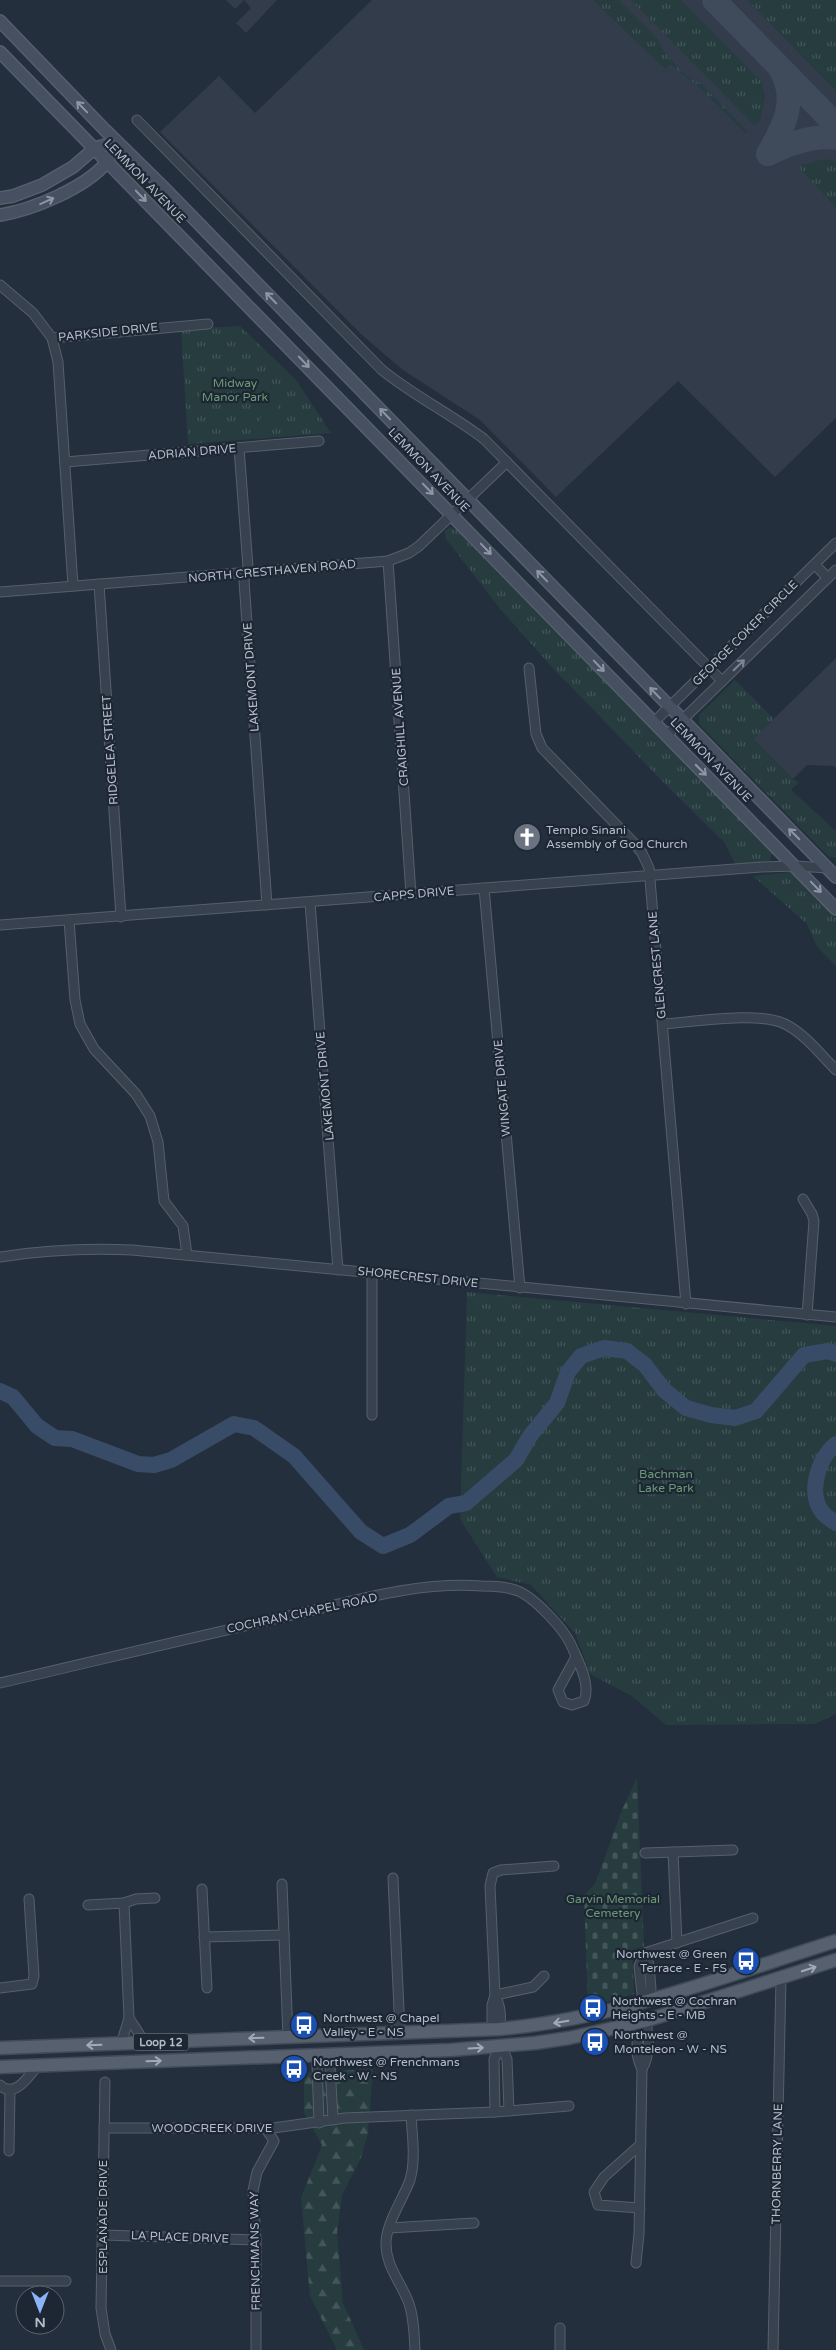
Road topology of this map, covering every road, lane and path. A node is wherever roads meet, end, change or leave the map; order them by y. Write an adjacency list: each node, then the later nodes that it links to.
1 (0, 21): 4 (main road, LEMMON AVENUE, one-way to 1)
2 (0, 52): 5 (main road, LEMMON AVENUE)
3 (137, 120): 15 (street)
4 (116, 142): 5 (main road); 6 (main road); 16 (main road, LEMMON AVENUE, one-way to 4)
5 (95, 148): 6 (main road, LEMMON AVENUE); 7 (main road)
6 (107, 162): 8 (main road, one-way to 6); 17 (main road, LEMMON AVENUE, one-way to 17)
7 (0, 198)
8 (0, 215)
9 (0, 285): 11 (street, PARKSIDE DRIVE)
10 (208, 324): 11 (street, PARKSIDE DRIVE)
11 (52, 338): 14 (street)
12 (319, 441): 13 (street, ADRIAN DRIVE)
13 (238, 448): 14 (street, ADRIAN DRIVE); 22 (street, LAKEMONT DRIVE)
14 (65, 462): 25 (street)
15 (506, 462): 16 (street, NORTH CRESTHAVEN ROAD); 28 (street)
16 (468, 499): 17 (street, NORTH CRESTHAVEN ROAD); 30 (main road, LEMMON AVENUE, one-way to 16)
17 (452, 514): 19 (street, NORTH CRESTHAVEN ROAD); 32 (main road, LEMMON AVENUE, one-way to 32)
18 (836, 543): 20 (street, GEORGE COKER CIRCLE)
19 (388, 561): 22 (street, NORTH CRESTHAVEN ROAD); 38 (street, CRAIGHILL AVENUE)
20 (814, 565): 23 (street); 28 (street, GEORGE COKER CIRCLE)
21 (836, 570): 23 (street, GEORGE COKER CIRCLE)
22 (246, 574): 24 (street, NORTH CRESTHAVEN ROAD); 40 (street, LAKEMONT DRIVE)
23 (828, 578): 29 (street, GEORGE COKER CIRCLE, one-way to 23)
24 (99, 584): 25 (street, NORTH CRESTHAVEN ROAD); 42 (street, RIDGELEA STREET)
25 (73, 586): 26 (street, NORTH CRESTHAVEN ROAD)
26 (0, 592)
27 (529, 668): 36 (street, GLENCREST LANE)
28 (709, 668): 29 (street); 30 (street, GEORGE COKER CIRCLE)
29 (722, 681): 31 (street, GEORGE COKER CIRCLE)
30 (669, 707): 31 (main road, LEMMON AVENUE); 32 (street, GEORGE COKER CIRCLE)
31 (683, 721): 33 (street, GEORGE COKER CIRCLE); 35 (main road, LEMMON AVENUE, one-way to 31)
32 (654, 722): 33 (main road, LEMMON AVENUE)
33 (667, 736): 34 (main road, LEMMON AVENUE, one-way to 34)
34 (796, 866): 35 (street, CAPPS DRIVE); 36 (street, CAPPS DRIVE); 41 (main road, LEMMON AVENUE, one-way to 41)
35 (832, 873)
36 (649, 876): 37 (street, CAPPS DRIVE); 45 (street, GLENCREST LANE)
37 (484, 888): 38 (street, CAPPS DRIVE); 52 (street, WINGATE DRIVE)
38 (411, 894): 39 (street, CAPPS DRIVE)
39 (310, 902): 40 (street, CAPPS DRIVE); 50 (street, LAKEMONT DRIVE)
40 (267, 905): 42 (street, CAPPS DRIVE)
41 (836, 908)
42 (121, 916): 43 (street, CAPPS DRIVE)
43 (69, 920): 44 (street, CAPPS DRIVE); 48 (street)
44 (0, 925)
45 (663, 1024): 46 (street); 53 (street, GLENCREST LANE)
46 (836, 1070)
47 (803, 1199): 54 (street)
48 (187, 1256): 49 (street, SHORECREST DRIVE); 50 (street, SHORECREST DRIVE)
49 (0, 1257)
50 (338, 1270): 51 (street, SHORECREST DRIVE)
51 (372, 1272): 52 (street, SHORECREST DRIVE); 56 (street)
52 (520, 1288): 53 (street, SHORECREST DRIVE)
53 (686, 1304): 54 (street, SHORECREST DRIVE)
54 (807, 1315): 55 (street, SHORECREST DRIVE)
55 (836, 1318)
56 (372, 1415)
57 (576, 1657): 57 (street, COCHRAN CHAPEL ROAD); 58 (street, COCHRAN CHAPEL ROAD)
58 (0, 1683)
59 (733, 1850): 60 (street)
60 (673, 1852): 61 (street); 74 (street)
61 (645, 1853)
62 (554, 1866): 84 (street)
63 (393, 1878): 89 (street)
64 (282, 1884): 71 (street)
65 (202, 1889): 72 (street)
66 (155, 1898): 68 (street)
67 (29, 1900): 82 (street)
68 (124, 1903): 69 (street); 86 (street)
69 (88, 1905)
70 (753, 1918): 74 (street)
71 (284, 1935): 72 (street); 91 (street)
72 (204, 1937): 83 (street)
73 (836, 1940): 76 (main road, Loop 12)
74 (678, 1943): 75 (street)
75 (645, 1953): 78 (street); 79 (street)
76 (776, 1960): 81 (main road); 85 (main road, Loop 12)
77 (836, 1960): 81 (main road, Loop 12, one-way to 77)
78 (650, 1970): 79 (street); 85 (street)
79 (640, 1971): 85 (street)
80 (544, 1976): 84 (street)
81 (781, 1978): 87 (main road, Loop 12); 125 (street, THORNBERRY LANE)
82 (0, 1988)
83 (207, 1988)
84 (495, 1994): 88 (street)
85 (643, 2003): 87 (main road); 88 (main road, Loop 12, one-way to 88)
86 (129, 2018): 92 (street); 93 (street)
87 (645, 2021): 94 (main road, Loop 12); 110 (street)
88 (499, 2028): 89 (main road, Loop 12); 94 (main road)
89 (400, 2032): 90 (main road, Loop 12)
90 (322, 2036): 91 (main road, Loop 12); 96 (main road)
91 (288, 2037): 92 (main road, Loop 12, one-way to 92)
92 (145, 2043): 93 (main road, Loop 12)
93 (121, 2044): 95 (main road, Loop 12, one-way to 95)
94 (501, 2047): 96 (main road, Loop 12, one-way to 94); 103 (street); 104 (street)
95 (0, 2048)
96 (323, 2054): 97 (main road, Loop 12, one-way to 96); 106 (street); 107 (street)
97 (38, 2065): 98 (main road, Loop 12); 101 (street)
98 (0, 2067)
99 (105, 2082): 108 (street, ESPLANADE DRIVE)
100 (0, 2085): 101 (street)
101 (10, 2090): 111 (street)
102 (570, 2106): 103 (street, WOODCREEK DRIVE)
103 (509, 2111): 104 (street, WOODCREEK DRIVE)
104 (495, 2112): 105 (street, WOODCREEK DRIVE)
105 (411, 2115): 106 (street, WOODCREEK DRIVE); 114 (street)
106 (333, 2120): 107 (street, WOODCREEK DRIVE)
107 (319, 2123): 109 (street, WOODCREEK DRIVE)
108 (104, 2128): 109 (street, WOODCREEK DRIVE); 115 (street, ESPLANADE DRIVE)
109 (266, 2129): 116 (street, FRENCHMANS WAY)
110 (641, 2144): 112 (street); 112 (street)
111 (10, 2151)
112 (640, 2208): 117 (street)
113 (474, 2223): 114 (street)
114 (389, 2228): 123 (street)
115 (104, 2235): 116 (street, LA PLACE DRIVE); 121 (street, ESPLANADE DRIVE)
116 (256, 2240): 122 (street, FRENCHMANS WAY)
117 (636, 2263)
118 (0, 2280): 119 (street)
119 (66, 2281)
120 (560, 2328): 124 (street)
121 (111, 2350)
122 (256, 2350)
123 (415, 2350)
124 (560, 2350)
125 (773, 2350)

